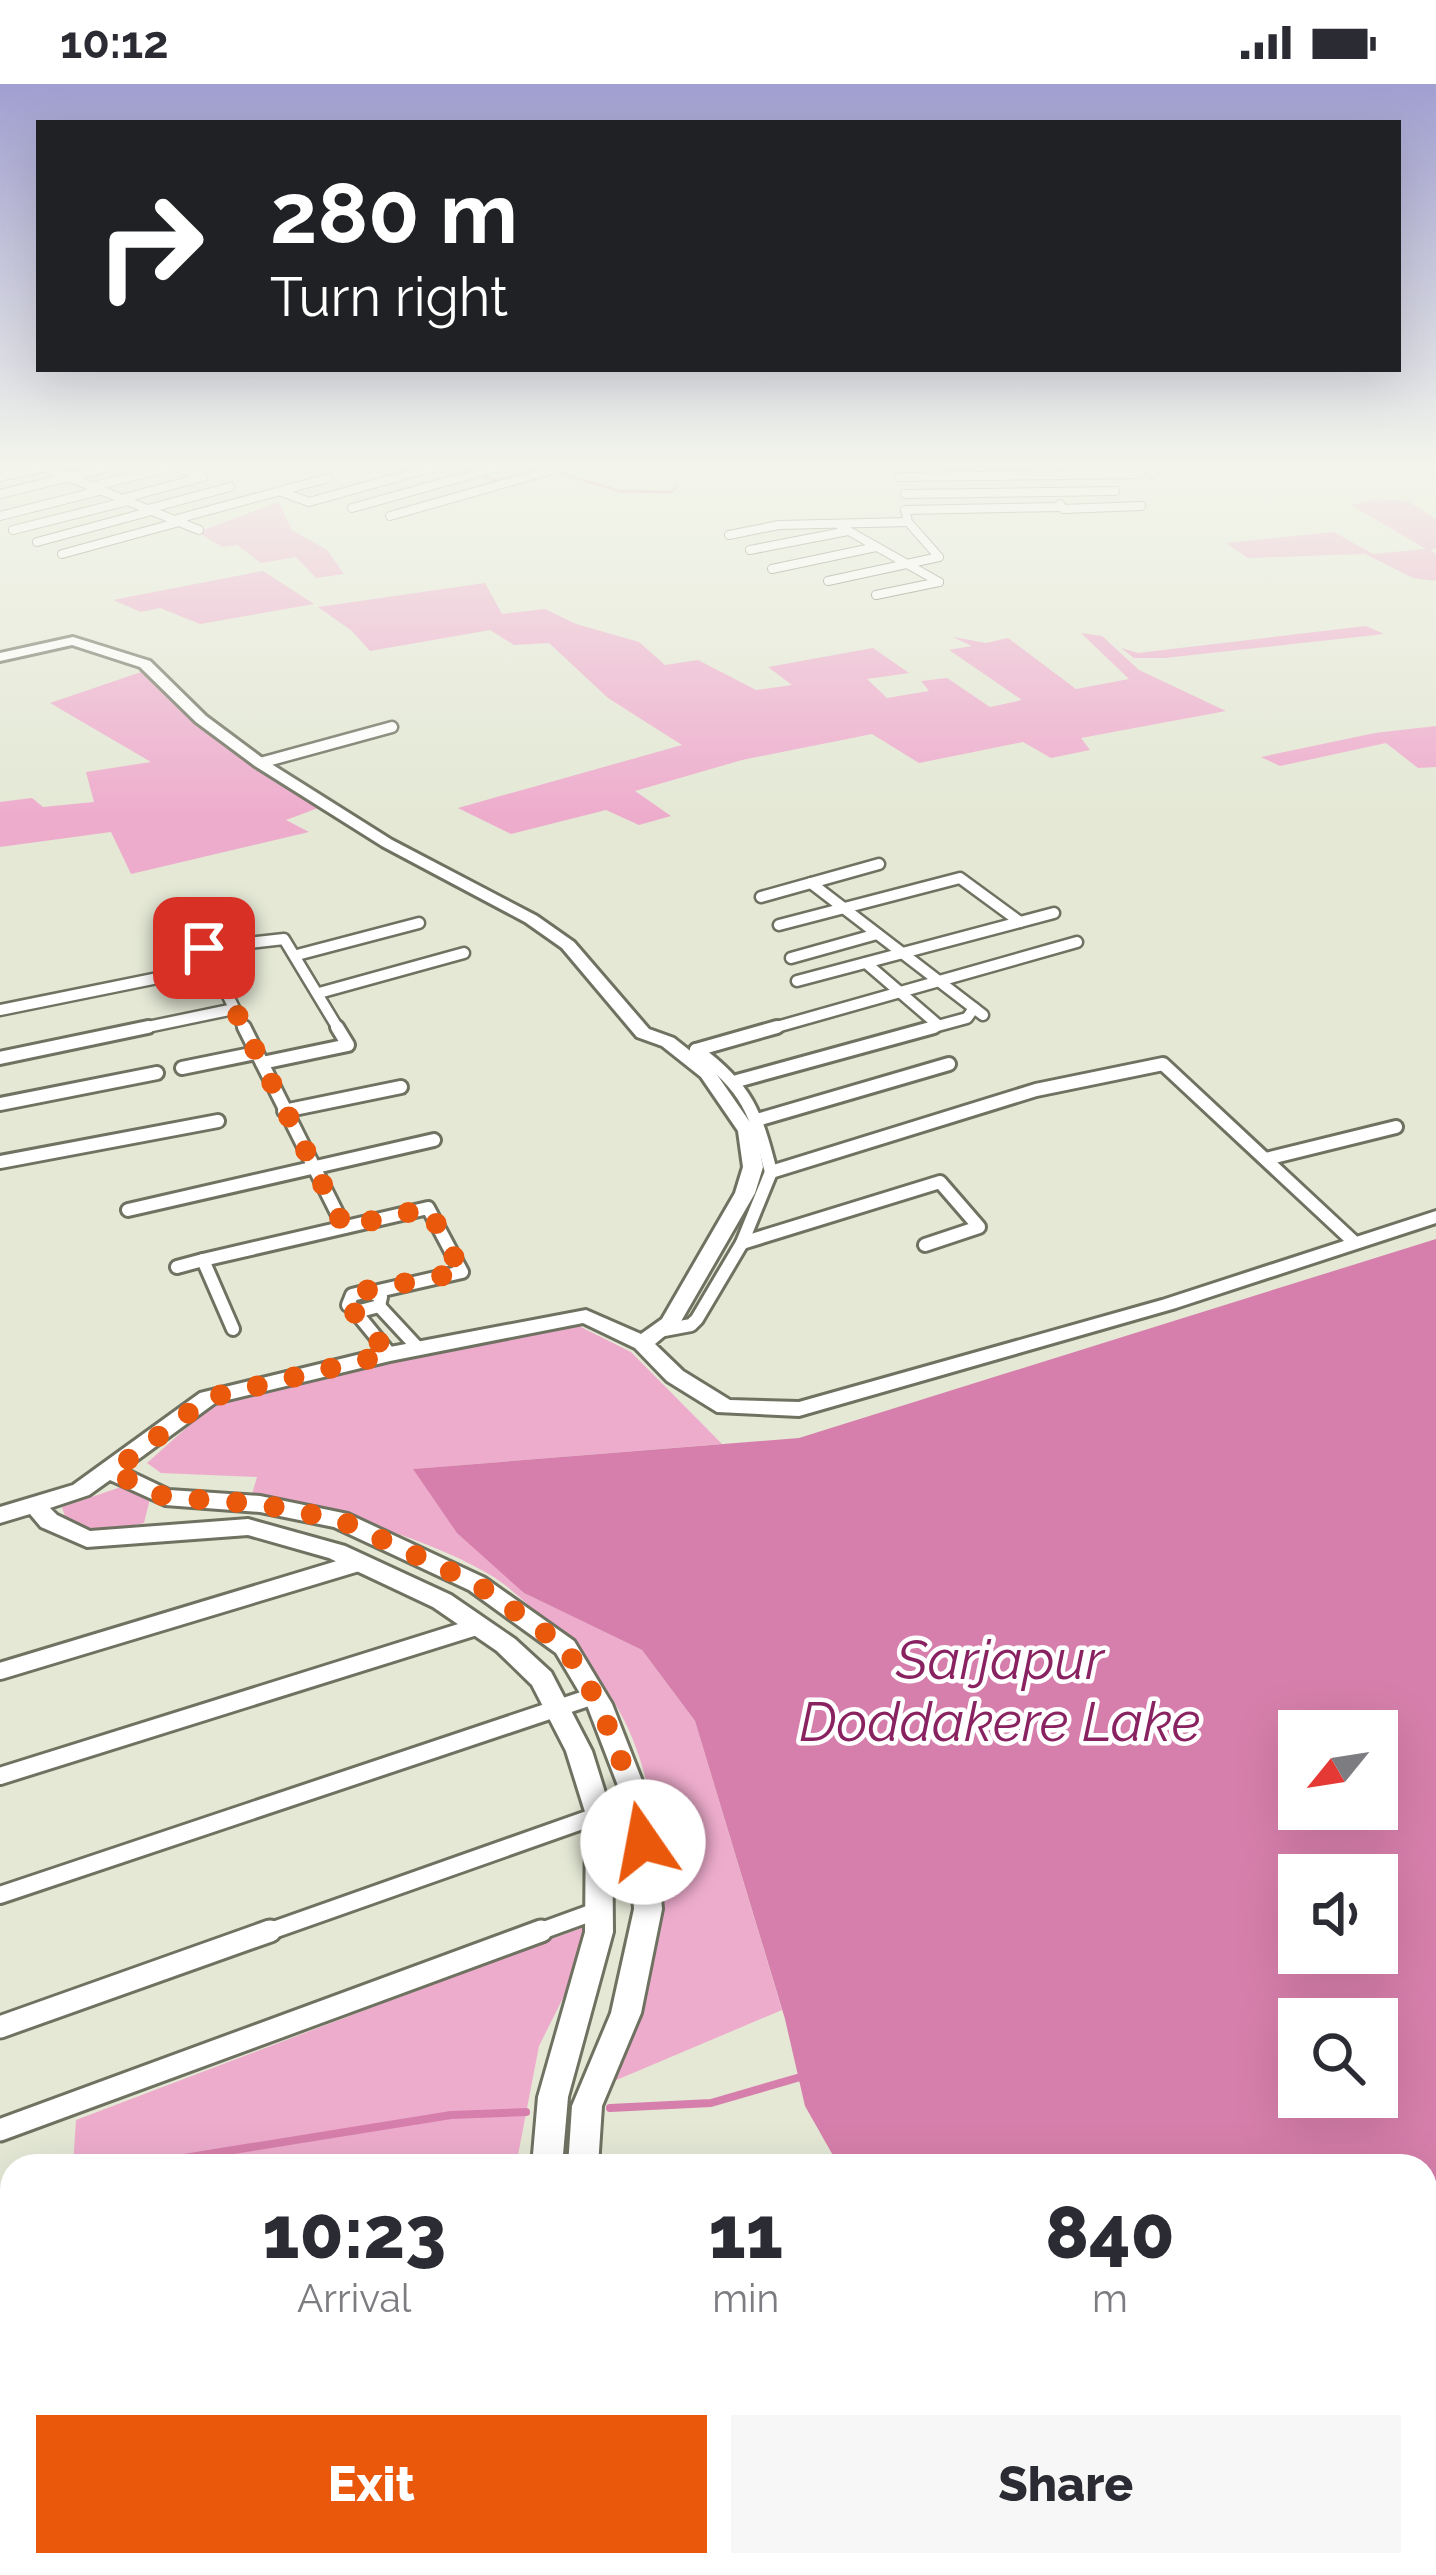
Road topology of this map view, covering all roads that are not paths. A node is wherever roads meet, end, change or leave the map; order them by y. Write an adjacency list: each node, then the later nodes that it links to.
1 (928, 584): 2 (street)
2 (876, 595)
3 (0, 657): 5 (street)
4 (392, 727): 5 (street)
5 (260, 763): 56 (street)
6 (879, 864): 7 (street)
7 (811, 883): 8 (street); 9 (street)
8 (761, 897)
9 (843, 908): 11 (street); 13 (street); 14 (street)
10 (1054, 913): 11 (street)
11 (1020, 922): 17 (street)
12 (418, 923): 18 (street)
13 (779, 926)
14 (877, 934): 17 (street); 19 (street)
15 (1077, 942): 23 (street)
16 (464, 953): 25 (street)
17 (902, 953): 20 (street); 23 (street)
18 (297, 955): 21 (street); 25 (street)
19 (790, 958)
20 (866, 963): 22 (street); 24 (street)
21 (212, 967): 26 (street); 27 (street)
22 (796, 981)
23 (939, 981): 24 (street); 28 (street)
24 (901, 992): 28 (street); 34 (street)
25 (319, 993): 30 (street)
26 (234, 1009): 29 (street); 30 (street)
27 (0, 1010)
28 (937, 1024): 34 (street)
29 (0, 1058)
30 (259, 1058): 32 (street); 37 (street)
31 (949, 1064): 38 (street)
32 (182, 1068)
33 (157, 1073): 36 (street)
34 (737, 1081): 38 (street)
35 (401, 1087): 37 (street)
36 (0, 1104)
37 (284, 1111): 44 (street)
38 (757, 1120): 45 (street)
39 (218, 1121): 43 (street)
40 (1396, 1127): 42 (street)
41 (434, 1140): 44 (street)
42 (1266, 1159): 45 (street); 49 (street)
43 (0, 1162)
44 (313, 1169): 46 (street); 48 (street)
45 (771, 1172): 50 (street)
46 (128, 1210)
47 (1436, 1217): 49 (street)
48 (344, 1227): 52 (street); 54 (street)
49 (1354, 1241): 56 (street)
50 (742, 1243): 51 (street); 56 (street)
51 (925, 1245)
52 (203, 1260): 53 (street); 55 (street)
53 (177, 1267)
54 (376, 1299): 57 (street); 58 (street)
55 (232, 1329)
56 (650, 1337): 57 (street)
57 (418, 1348): 58 (street)
58 (389, 1354): 59 (street)
59 (112, 1472): 60 (street); 65 (street)
60 (35, 1505): 61 (street); 62 (street)
61 (0, 1516)
62 (358, 1562): 63 (street); 64 (street)
63 (479, 1626): 66 (street); 67 (street)
64 (0, 1671)
65 (594, 1696): 66 (street); 74 (street)
66 (557, 1708): 68 (street); 69 (street)
67 (0, 1776)
68 (598, 1815): 70 (street); 71 (street)
69 (0, 1895)
70 (598, 1910): 72 (street); 73 (street)
71 (0, 2027)
72 (0, 2130)
73 (548, 2154)
74 (584, 2154)

